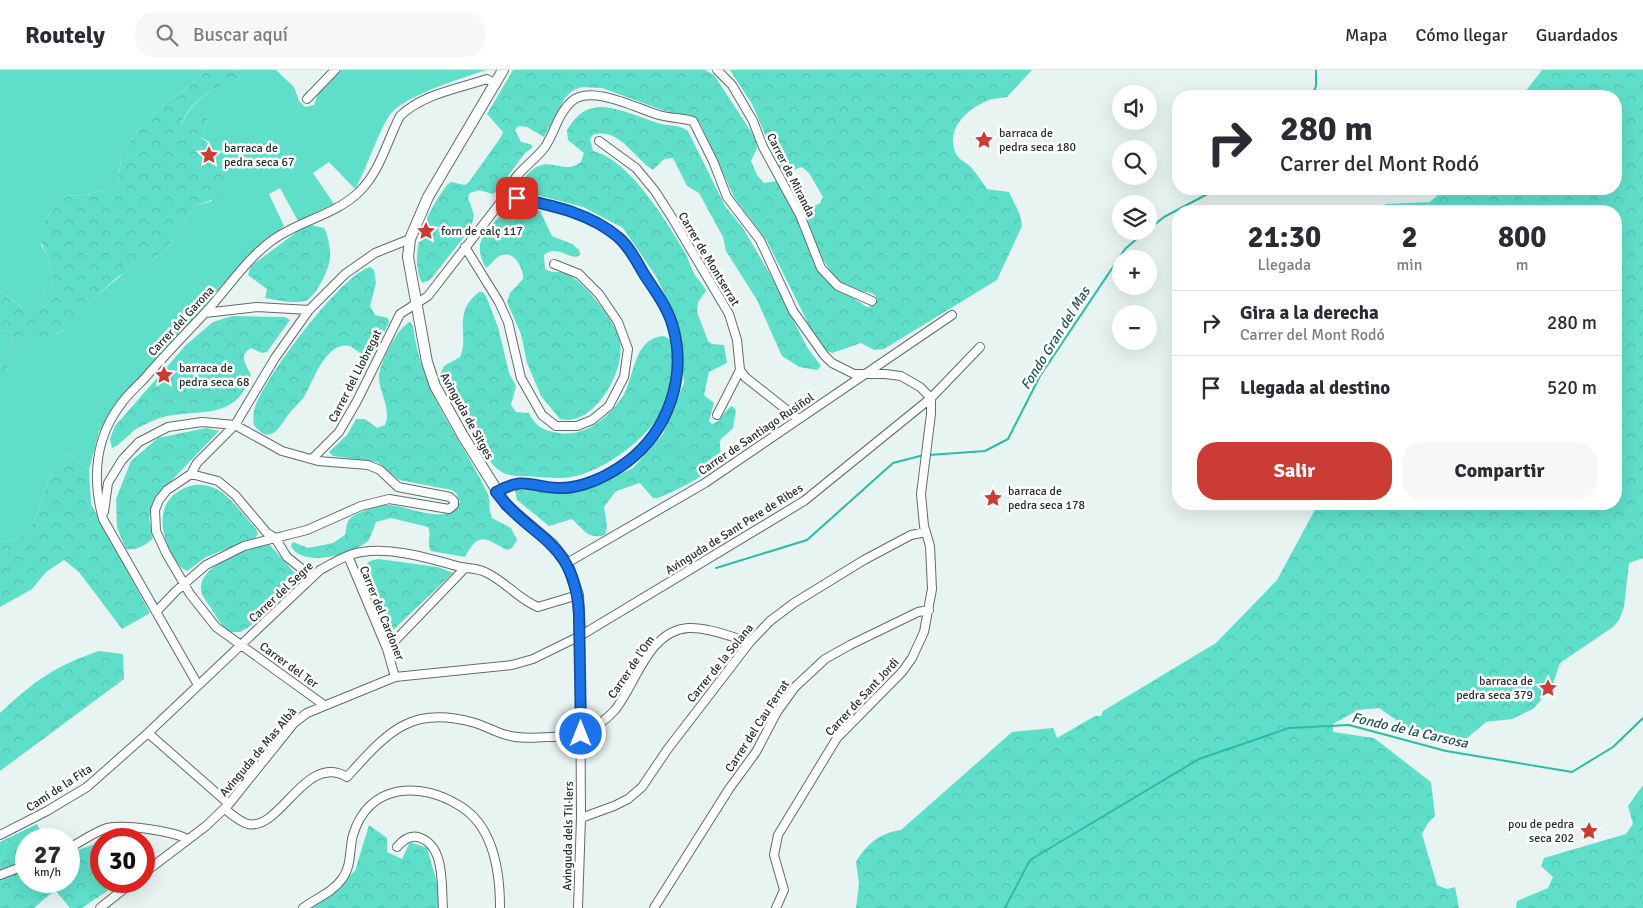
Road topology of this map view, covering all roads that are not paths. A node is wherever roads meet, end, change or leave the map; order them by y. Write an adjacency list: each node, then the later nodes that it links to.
1 (335, 70): 5 (street)
2 (503, 70): 4 (street, Avinguda de Sitges)
3 (717, 70): 11 (street, Carrer de Miranda)
4 (496, 84): 8 (street, Avinguda de Sitges); 14 (street, Carrer del Garona)
5 (307, 100)
6 (599, 141): 17 (street, Carrer de Montserrat)
7 (507, 194): 9 (street, Carrer del Llobregat); 18 (street, Carrer del Llobregat); 26 (street)
8 (410, 239): 12 (street, Avinguda de Sitges); 13 (street, Carrer del Ter)
9 (464, 247): 10 (street); 12 (street, Carrer del Llobregat)
10 (554, 264)
11 (872, 301)
12 (416, 304): 23 (street, Carrer del Llobregat); 26 (street, Avinguda de Sitges)
13 (309, 310): 14 (street); 22 (street, Carrer del Ter)
14 (205, 313): 28 (street, Carrer del Garona)
15 (952, 315): 18 (street, Carrer de Santiago Rusiñol)
16 (980, 348): 19 (street, Avinguda de Sant Pere de Ribes)
17 (740, 370): 20 (street); 21 (street)
18 (864, 374): 19 (street); 21 (street, Carrer de Santiago Rusiñol)
19 (931, 398): 29 (street, Carrer de Sant Jordi); 39 (street, Avinguda de Sant Pere de Ribes)
20 (717, 415)
21 (798, 419): 32 (street, Carrer de Santiago Rusiñol)
22 (235, 425): 23 (street); 24 (street, Carrer del Ter); 28 (street)
23 (312, 459): 25 (street)
24 (191, 474): 30 (street); 35 (street, Carrer del Ter)
25 (398, 487): 27 (street); 27 (street)
26 (496, 492): 32 (street, Avinguda de Sitges)
27 (396, 499): 30 (street)
28 (103, 520): 38 (street, Carrer del Garona)
29 (926, 532): 37 (street, Carrer de Sant Jordi); 40 (street, Carrer de la Solana)
30 (275, 538): 34 (street); 35 (street)
31 (348, 556): 33 (street, Carrer del Segre); 34 (street, Carrer del Segre); 42 (street, Carrer del Cardoner)
32 (566, 563): 36 (street, Avinguda de Sitges)
33 (465, 568): 36 (street, Carrer del Segre); 42 (street)
34 (312, 577): 41 (street, Carrer del Segre)
35 (184, 583): 38 (street); 41 (street, Carrer del Ter)
36 (578, 595): 39 (street, Avinguda de Sitges)
37 (928, 610): 63 (street, Carrer del Cau Ferrat); 64 (street, Carrer de Sant Jordi)
38 (156, 612): 44 (street, Carrer del Garona)
39 (580, 636): 43 (street, Avinguda de Mas Albà); 47 (street, Avinguda de Sitges)
40 (750, 642): 47 (street, Carrer de l'Om); 49 (street, Carrer de la Solana)
41 (240, 645): 44 (street, Carrer del Segre); 45 (street, Carrer del Ter)
42 (387, 649): 43 (street, Carrer del Cardoner)
43 (395, 677): 45 (street, Avinguda de Mas Albà)
44 (198, 685): 46 (street, Carrer del Segre)
45 (324, 705): 48 (street, Avinguda de Mas Albà)
46 (148, 733): 48 (street); 50 (street, Camí de la Fita)
47 (581, 734): 48 (street, Carrer de l'Om); 49 (street, Avinguda dels Til·lers)
48 (227, 807): 51 (street, Avinguda de Mas Albà)
49 (581, 818): 62 (street, Avinguda dels Til·lers)
50 (0, 835)
51 (188, 839): 52 (street); 54 (street, Avinguda de Mas Albà)
52 (80, 842)
53 (398, 847): 60 (street)
54 (155, 864)
55 (15, 869): 56 (street)
56 (0, 875)
57 (119, 893): 58 (street)
58 (100, 908)
59 (303, 908): 61 (street)
60 (443, 908)
61 (500, 908)
62 (578, 908)
63 (654, 908)
64 (776, 908)

